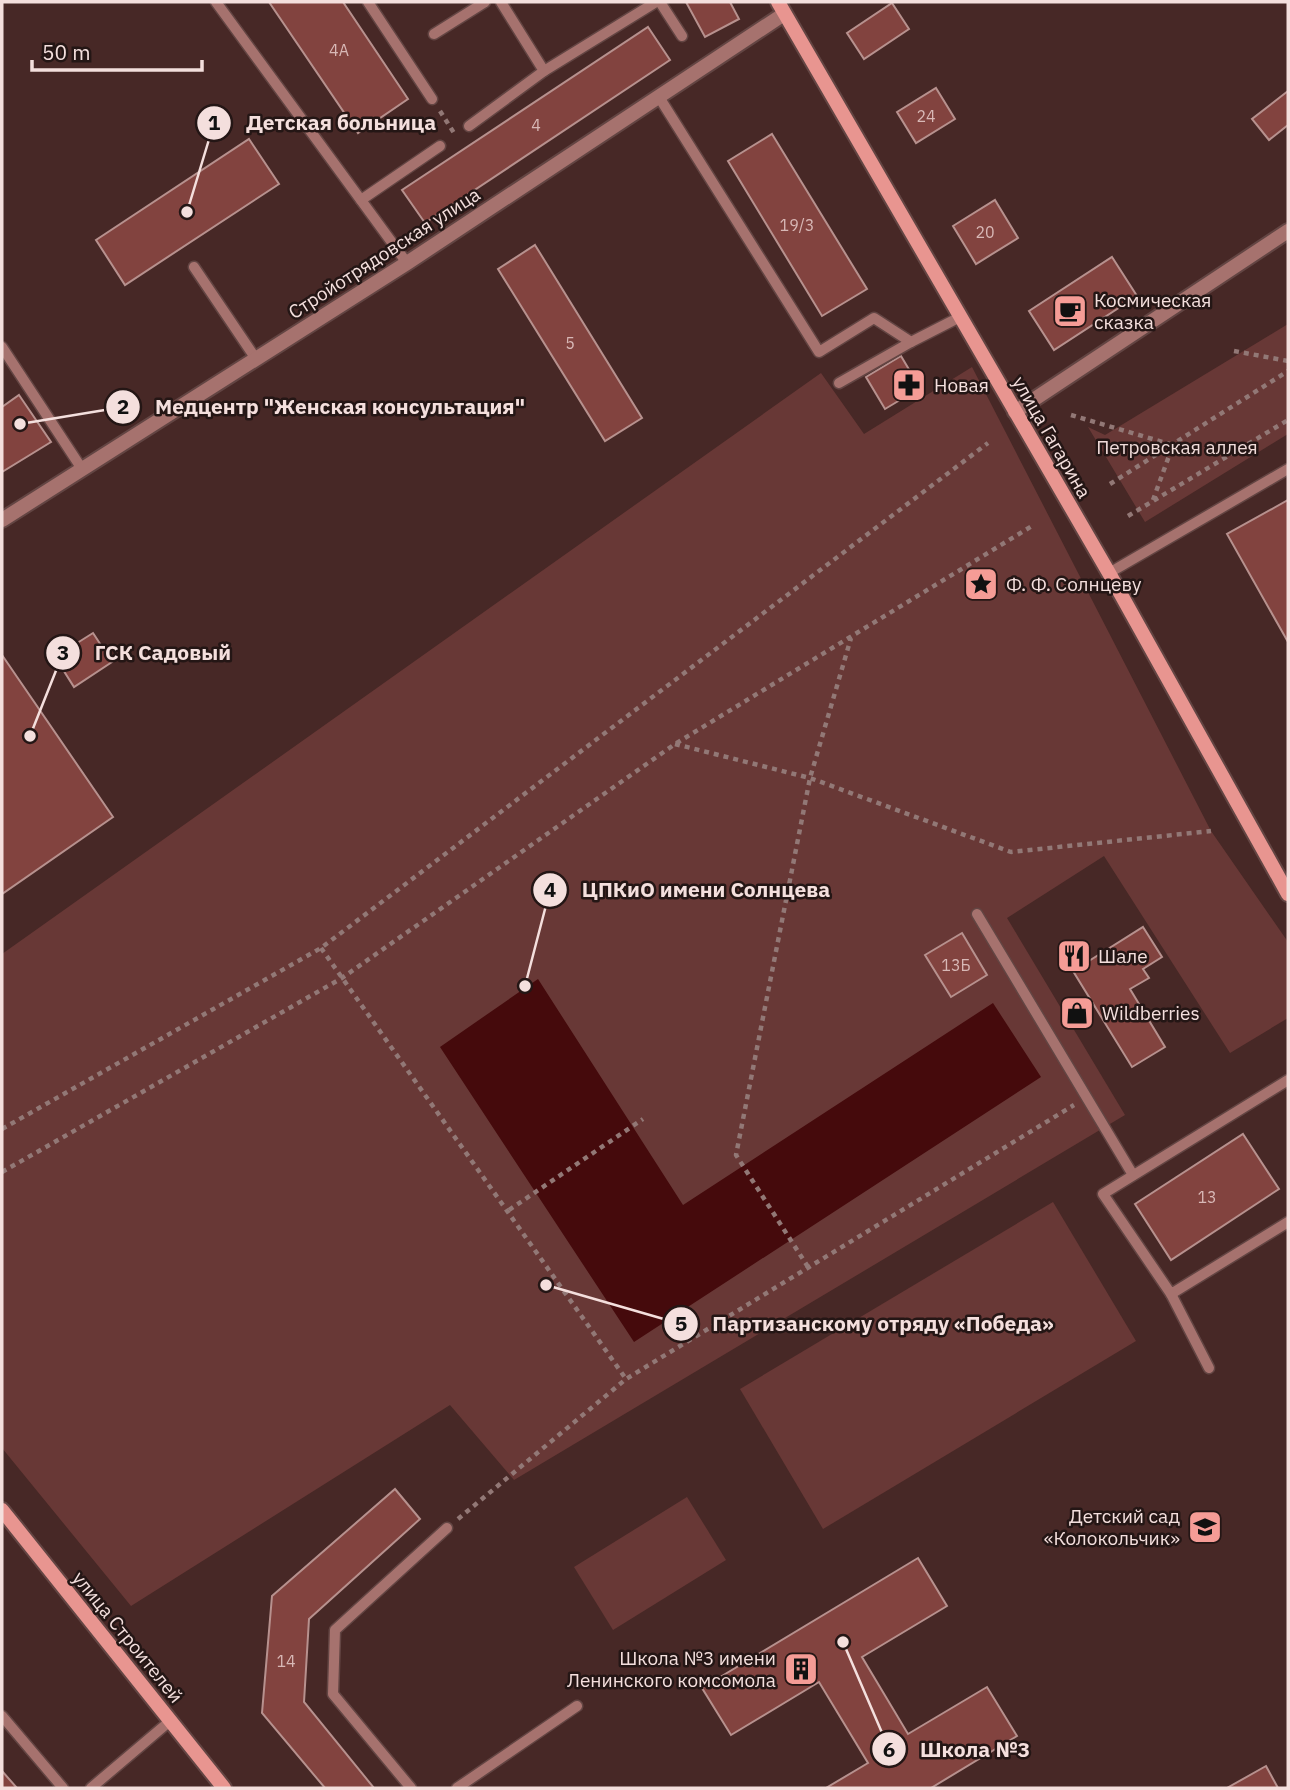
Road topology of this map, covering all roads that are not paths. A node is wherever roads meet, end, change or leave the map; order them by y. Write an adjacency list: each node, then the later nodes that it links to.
1 (216, 2): 14 (lane)
2 (368, 2): 11 (lane)
3 (485, 2): 7 (lane)
4 (501, 2): 9 (lane)
5 (658, 2): 8 (lane); 9 (lane)
6 (781, 8): 10 (street, Стройотрядовская улица); 18 (main road, улица Гагарина)
7 (434, 34)
8 (682, 36)
9 (544, 71): 12 (lane)
10 (659, 97): 16 (street, Стройотрядовская улица); 19 (lane)
11 (432, 99)
12 (468, 125)
13 (440, 146): 14 (lane)
14 (361, 200): 16 (lane)
15 (1288, 231): 23 (street)
16 (407, 263): 21 (street, Стройотрядовская улица)
17 (194, 267): 21 (lane)
18 (960, 317): 19 (lane); 23 (main road, улица Гагарина)
19 (911, 342): 22 (lane)
20 (2, 347): 24 (lane)
21 (256, 359): 24 (street, Стройотрядовская улица)
22 (839, 383)
23 (1016, 412): 27 (main road, улица Гагарина)
24 (82, 469): 26 (street, Стройотрядовская улица)
25 (1288, 469): 27 (lane)
26 (2, 520)
27 (1109, 573): 28 (main road, улица Гагарина)
28 (1288, 894)
29 (977, 914): 31 (lane)
30 (1288, 1080): 31 (lane)
31 (1133, 1175): 33 (lane)
32 (1288, 1222): 33 (lane)
33 (1171, 1294): 34 (lane)
34 (1209, 1368)
35 (2, 1510): 39 (main road, улица Строителей)
36 (447, 1528): 43 (lane)
37 (577, 1706): 44 (lane)
38 (2, 1716): 41 (lane)
39 (170, 1721): 40 (lane); 42 (main road, улица Строителей)
40 (95, 1787)
41 (63, 1788)
42 (224, 1788)
43 (411, 1788)
44 (457, 1788)

